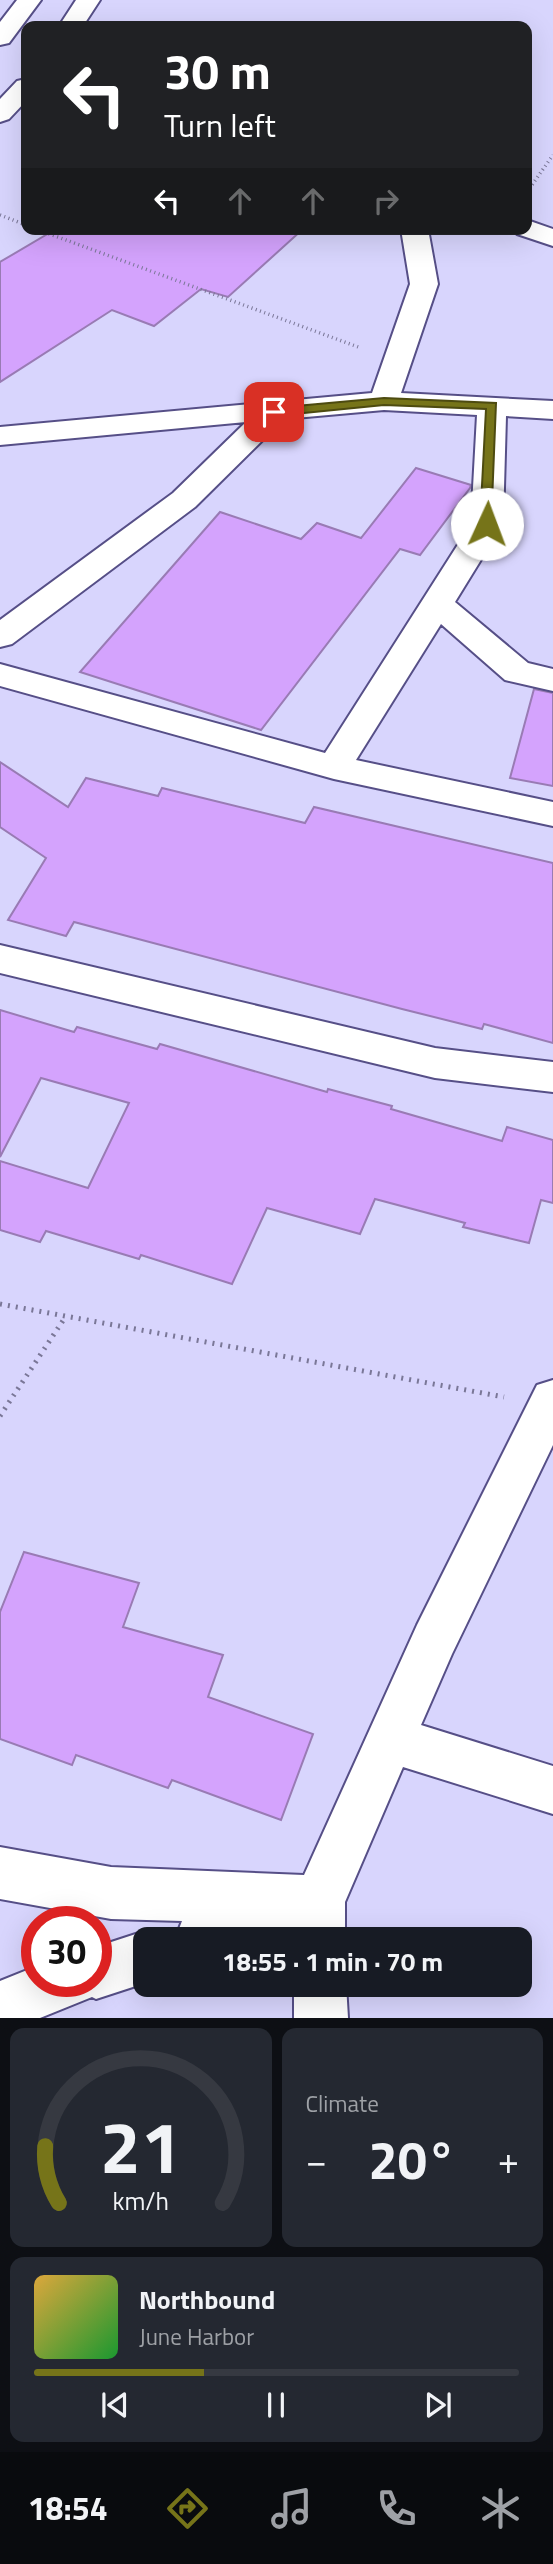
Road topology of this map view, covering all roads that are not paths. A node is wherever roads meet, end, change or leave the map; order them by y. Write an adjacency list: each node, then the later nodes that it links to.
1 (29, 0): 4 (main road)
2 (88, 0): 3 (main road)
3 (74, 21)
4 (0, 38)
5 (21, 91): 6 (main road)
6 (0, 114)
7 (532, 230): 9 (main road)
8 (415, 235): 10 (main road)
9 (553, 238)
10 (384, 401): 11 (main road); 13 (main road)
11 (492, 406): 12 (main road); 15 (main road)
12 (553, 410)
13 (274, 412): 14 (main road); 16 (main road)
14 (0, 436)
15 (437, 604): 18 (main road); 19 (main road)
16 (0, 636)
17 (0, 675): 19 (main road)
18 (553, 680)
19 (334, 768): 20 (main road)
20 (553, 814)
21 (0, 959): 22 (main road)
22 (553, 1077)
23 (551, 1402): 24 (main road)
24 (390, 1739): 25 (main road); 27 (main road)
25 (553, 1790)
26 (0, 1873): 27 (main road)
27 (319, 1920): 28 (main road)
28 (276, 1927)
29 (133, 1961): 30 (main road)
30 (112, 1968)
31 (29, 1997): 33 (main road)
32 (320, 1997): 34 (main road)
33 (0, 2008)
34 (321, 2018)

